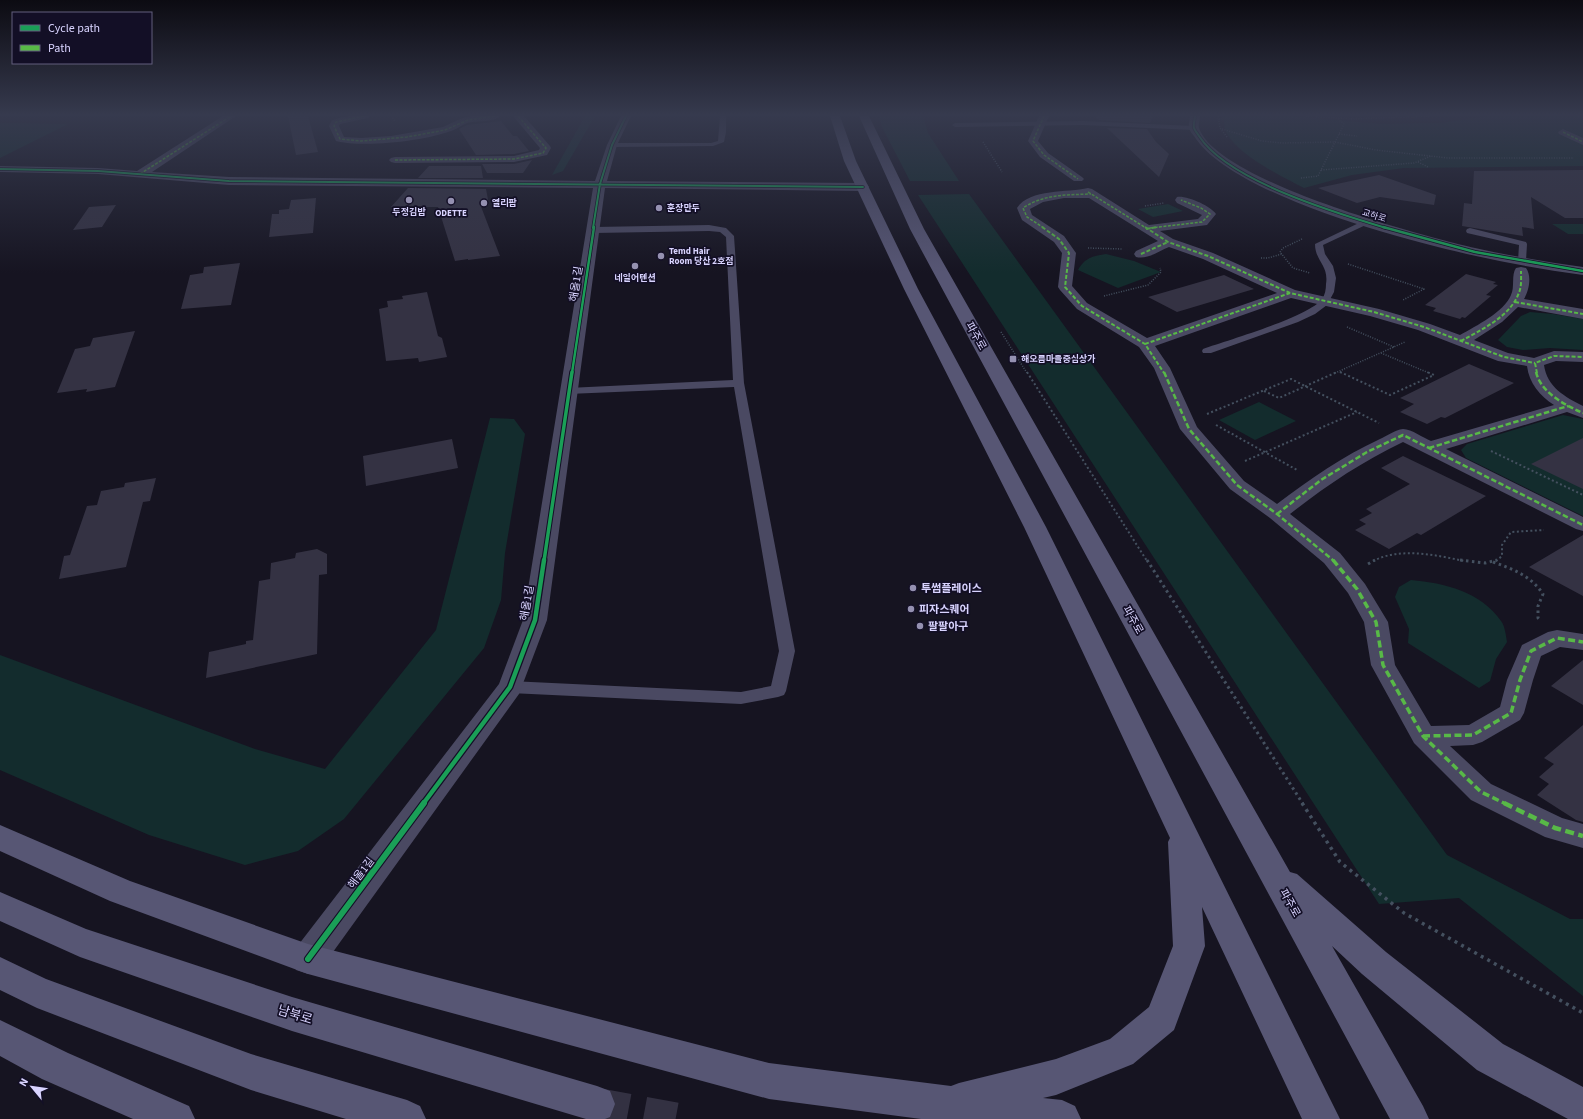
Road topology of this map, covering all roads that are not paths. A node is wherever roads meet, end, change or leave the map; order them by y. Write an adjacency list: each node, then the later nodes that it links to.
1 (149, 168): 8 (street)
2 (605, 168): 9 (street, 해올1길)
3 (854, 168): 10 (main road)
4 (888, 168): 42 (main road, 파주로)
5 (1060, 168): 11 (street)
6 (1237, 168): 13 (street, 교하로)
7 (0, 169): 8 (street)
8 (140, 174): 9 (street)
9 (600, 184): 10 (street); 15 (street, 해올1길)
10 (863, 187): 39 (main road)
11 (1086, 189): 14 (street); 26 (street)
12 (1181, 200): 14 (street)
13 (1366, 223): 19 (street, 교하로); 22 (lane)
14 (1146, 229): 17 (street)
15 (594, 230): 30 (lane); 31 (street, 해올1길)
16 (1470, 231): 19 (lane)
17 (1168, 242): 18 (street); 21 (street)
18 (1141, 254)
19 (1522, 266): 20 (street, 교하로); 23 (street)
20 (1583, 271)
21 (1290, 293): 22 (street); 26 (street)
22 (1318, 299): 25 (street); 27 (lane)
23 (1515, 302): 24 (street); 25 (street)
24 (1583, 314)
25 (1461, 341): 29 (street)
26 (1145, 344): 34 (street)
27 (1207, 351)
28 (1583, 357): 29 (street)
29 (1535, 363): 32 (street)
30 (740, 383): 31 (lane); 37 (lane)
31 (568, 391): 37 (street, 해올1길)
32 (1576, 409): 33 (street)
33 (1429, 448): 34 (street); 35 (street)
34 (1277, 514): 38 (street)
35 (1579, 523)
36 (1583, 642): 38 (street)
37 (510, 687): 44 (street, 해올1길)
38 (1423, 736): 40 (street)
39 (1182, 830): 49 (main road); 53 (main road)
40 (1583, 836)
41 (0, 837): 44 (main road)
42 (1273, 873): 48 (main road); 54 (main road, 파주로)
43 (0, 906): 47 (main road, 남북로)
44 (308, 959): 49 (main road)
45 (0, 973): 51 (main road)
46 (0, 1037): 50 (main road)
47 (597, 1104)
48 (1583, 1107)
49 (954, 1111): 52 (main road)
50 (176, 1119)
51 (407, 1119)
52 (1062, 1119)
53 (1321, 1119)
54 (1410, 1119)

